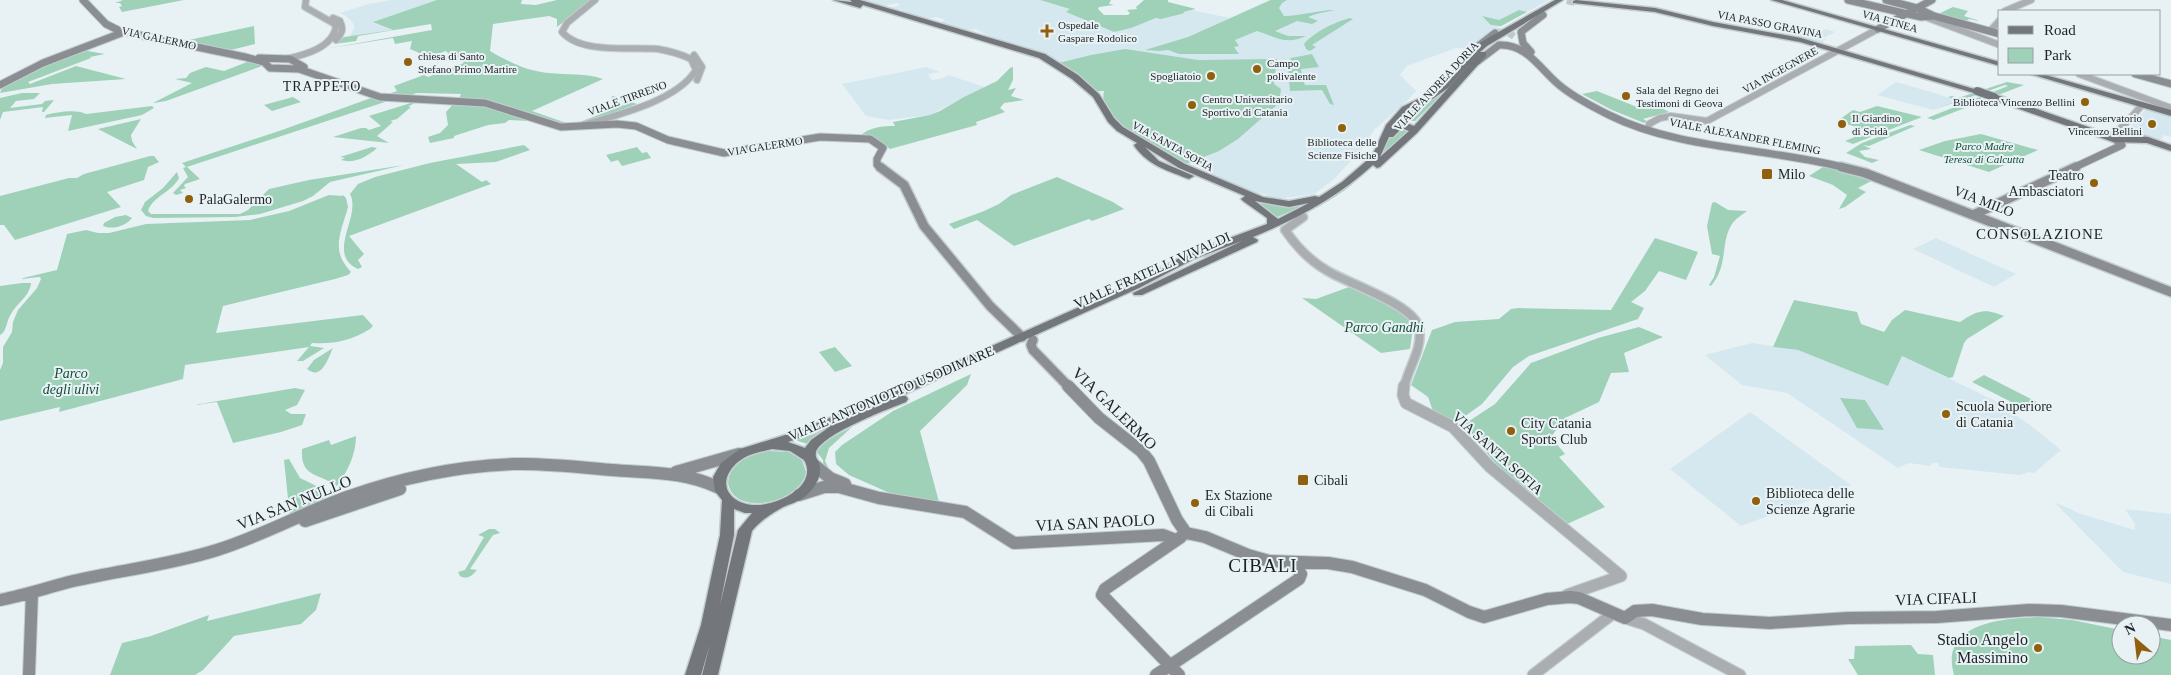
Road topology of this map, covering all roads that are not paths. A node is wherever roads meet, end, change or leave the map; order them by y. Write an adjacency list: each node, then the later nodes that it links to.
1 (83, 0): 23 (main road, VIA GALERMO)
2 (306, 0): 31 (street)
3 (311, 0): 33 (street)
4 (595, 0): 51 (street, VIALE TIRRENO)
5 (600, 0): 47 (street, VIALE TIRRENO)
6 (836, 0): 13 (main road, VIA SANTA SOFIA)
7 (1558, 0): 36 (main road, VIALE ANDREA DORIA)
8 (1774, 0): 21 (main road, VIA ETNEA)
9 (1848, 0): 17 (main road)
10 (1886, 0): 15 (main road)
11 (1932, 0): 15 (main road, VIA INGEGNERE)
12 (2031, 0): 16 (street)
13 (851, 1): 27 (main road, VIA SANTA SOFIA); 27 (main road, VIA SANTA SOFIA)
14 (1572, 1): 18 (main road, VIALE ANDREA DORIA); 29 (main road, VIA PASSO GRAVINA)
15 (1917, 8): 17 (main road, VIA INGEGNERE); 19 (main road)
16 (2007, 10)
17 (1907, 14): 19 (main road); 21 (main road, VIA INGEGNERE)
18 (1543, 15): 32 (main road, VIALE ANDREA DORIA); 44 (main road, VIALE ALEXANDER FLEMING)
19 (1935, 18): 22 (main road); 28 (street)
20 (1998, 21): 22 (street)
21 (1878, 29): 29 (street, VIA INGEGNERE); 34 (main road, VIA ETNEA)
22 (1990, 31): 25 (main road)
23 (124, 32): 30 (main road, VIA GALERMO); 43 (main road)
24 (1495, 33): 36 (main road)
25 (1998, 33)
26 (1515, 37): 44 (main road)
27 (995, 44): 61 (main road, VIA SANTA SOFIA); 63 (main road, VIA SANTA SOFIA)
28 (1998, 44)
29 (1838, 50): 54 (street, VIA INGEGNERE); 57 (main road, VIA PASSO GRAVINA, bridge)
30 (245, 57): 31 (main road); 35 (main road)
31 (284, 59): 33 (main road); 35 (main road)
32 (1478, 61): 49 (main road, VIALE ANDREA DORIA); 54 (main road, VIALE ALEXANDER FLEMING)
33 (294, 62): 37 (main road); 38 (main road)
34 (1998, 63)
35 (267, 65): 37 (main road)
36 (1464, 65): 50 (main road, VIALE ANDREA DORIA)
37 (282, 67): 38 (main road)
38 (320, 75): 51 (main road, VIA GALERMO)
39 (2038, 75): 45 (main road)
40 (2082, 75): 46 (street)
41 (2139, 75): 42 (main road)
42 (2171, 84)
43 (0, 85)
44 (1568, 88): 54 (main road, VIALE ALEXANDER FLEMING)
45 (2142, 104): 48 (main road); 53 (street)
46 (2171, 108)
47 (635, 110): 51 (street); 52 (street)
48 (2171, 113)
49 (1428, 114): 50 (main road); 55 (main road, VIALE ANDREA DORIA)
50 (1398, 116): 59 (main road, VIALE ANDREA DORIA)
51 (600, 122): 52 (main road, VIA GALERMO)
52 (624, 124): 72 (main road, VIA GALERMO)
53 (2126, 124): 56 (street); 57 (street)
54 (1648, 127): 60 (main road, VIALE ALEXANDER FLEMING)
55 (1414, 131): 59 (main road); 64 (main road, VIALE ANDREA DORIA)
56 (2148, 140): 57 (main road, VIA PASSO GRAVINA); 58 (main road)
57 (2117, 141): 62 (main road)
58 (2171, 148)
59 (1378, 154): 61 (main road, VIALE ANDREA DORIA)
60 (1915, 191): 62 (main road, VIA MILO)
61 (1336, 192): 63 (main road, VIALE ANDREA DORIA)
62 (1975, 214): 69 (main road, VIA MILO)
63 (1272, 225): 66 (main road, VIALE FRATELLI VIVALDI)
64 (1284, 228): 65 (main road, VIALE FRATELLI VIVALDI); 83 (street, VIA SANTA SOFIA)
65 (1243, 245): 66 (main road); 67 (main road, VIALE FRATELLI VIVALDI)
66 (1198, 253): 68 (main road, VIALE FRATELLI VIVALDI)
67 (1191, 270): 68 (main road); 72 (main road, VIALE FRATELLI VIVALDI)
68 (1162, 271): 72 (main road, VIALE FRATELLI VIVALDI)
69 (2151, 283): 70 (main road); 71 (main road)
70 (2171, 288)
71 (2171, 292)
72 (1027, 338): 73 (main road, VIALE ANTONIOTTO USODIMARE); 74 (main road, VIALE ANTONIOTTO USODIMARE); 81 (main road, VIA GALERMO)
73 (753, 449): 74 (main road); 75 (main road); 76 (main road)
74 (811, 460): 77 (main road); 78 (main road)
75 (665, 474): 76 (main road); 84 (main road, VIA SAN NULLO)
76 (719, 488): 79 (main road)
77 (798, 495): 78 (main road); 80 (main road)
78 (893, 500): 81 (main road, VIA SAN PAOLO)
79 (728, 501): 80 (main road); 93 (main road)
80 (776, 506): 94 (main road)
81 (1181, 537): 82 (main road); 91 (main road)
82 (1293, 563): 85 (main road); 91 (main road)
83 (1589, 587): 85 (street); 87 (street)
84 (32, 593): 86 (main road, VIA SAN NULLO); 92 (main road)
85 (1556, 598): 87 (main road)
86 (0, 600)
87 (1597, 608): 88 (main road)
88 (1611, 615): 89 (main road); 96 (street)
89 (1625, 618): 90 (main road, VIA CIFALI); 97 (street)
90 (2171, 624)
91 (1174, 670): 95 (main road)
92 (28, 675)
93 (693, 675)
94 (710, 675)
95 (1156, 675)
96 (1533, 675)
97 (1740, 675)

